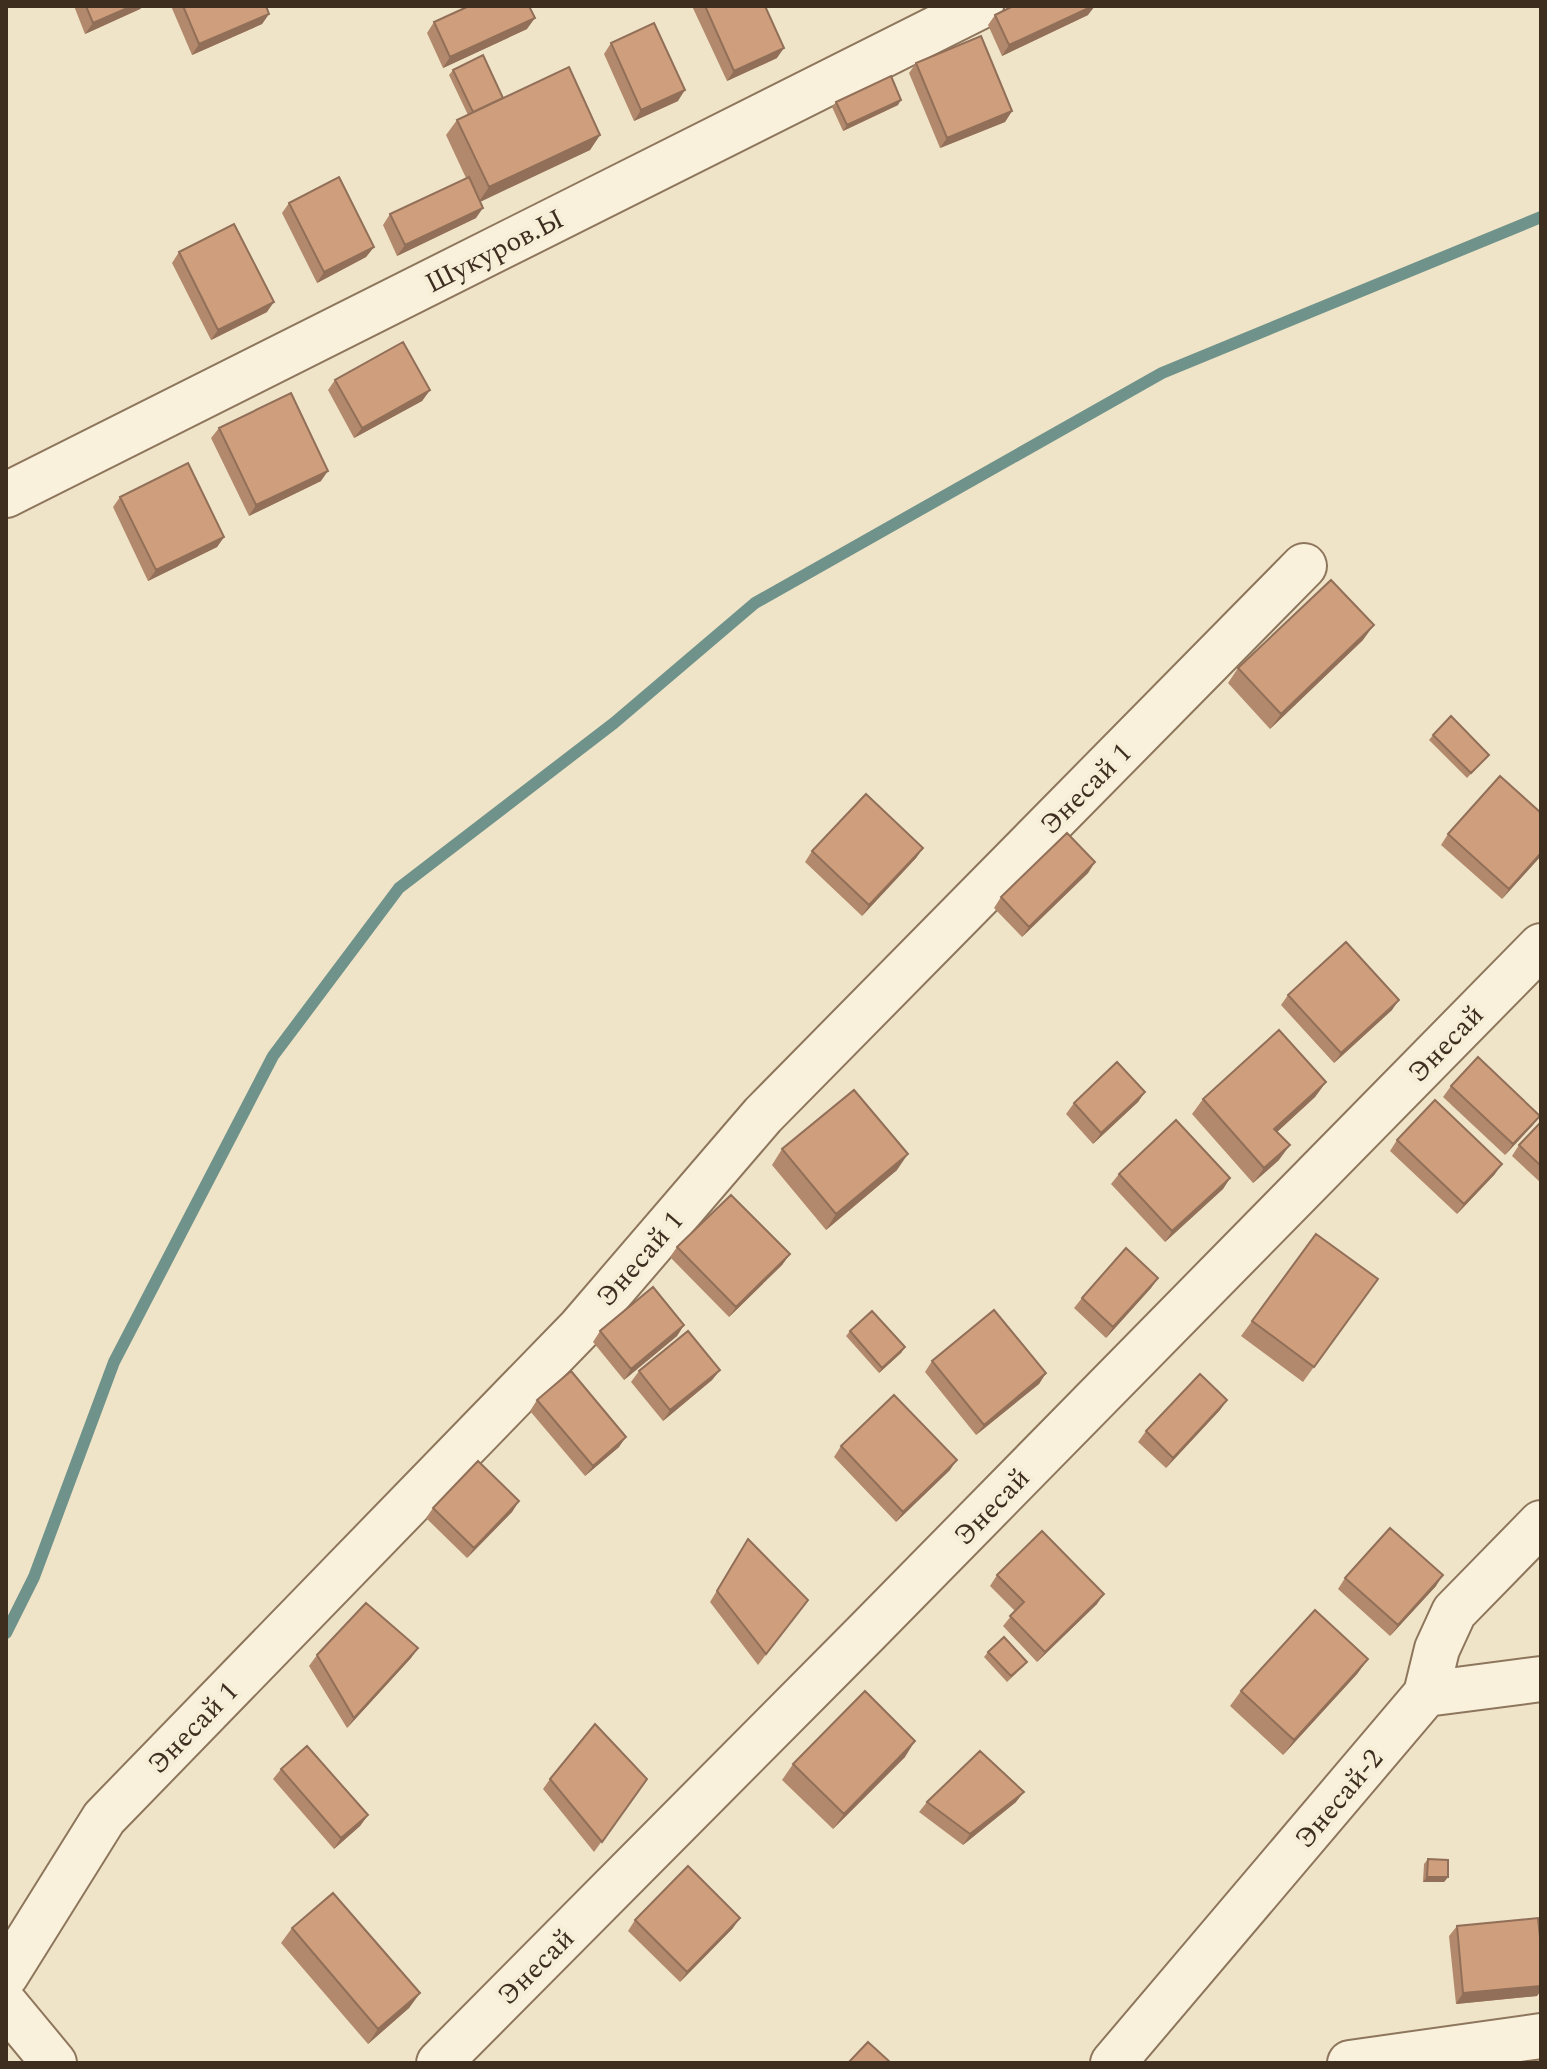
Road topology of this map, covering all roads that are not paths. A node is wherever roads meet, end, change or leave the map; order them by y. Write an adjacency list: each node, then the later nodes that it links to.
1 (981, 6): 2 (street, Шукуров.Ы)
2 (6, 495)
3 (1304, 566): 8 (street, Энесай 1)
4 (1541, 946): 12 (street, Энесай)
5 (1541, 1523): 7 (street, Энесай-2)
6 (1541, 1679): 7 (street)
7 (1426, 1694): 13 (street, Энесай-2)
8 (6, 1975)
9 (6, 2005): 11 (street)
10 (1541, 2036): 14 (street)
11 (54, 2063)
12 (439, 2063)
13 (1113, 2063)
14 (1350, 2063)

